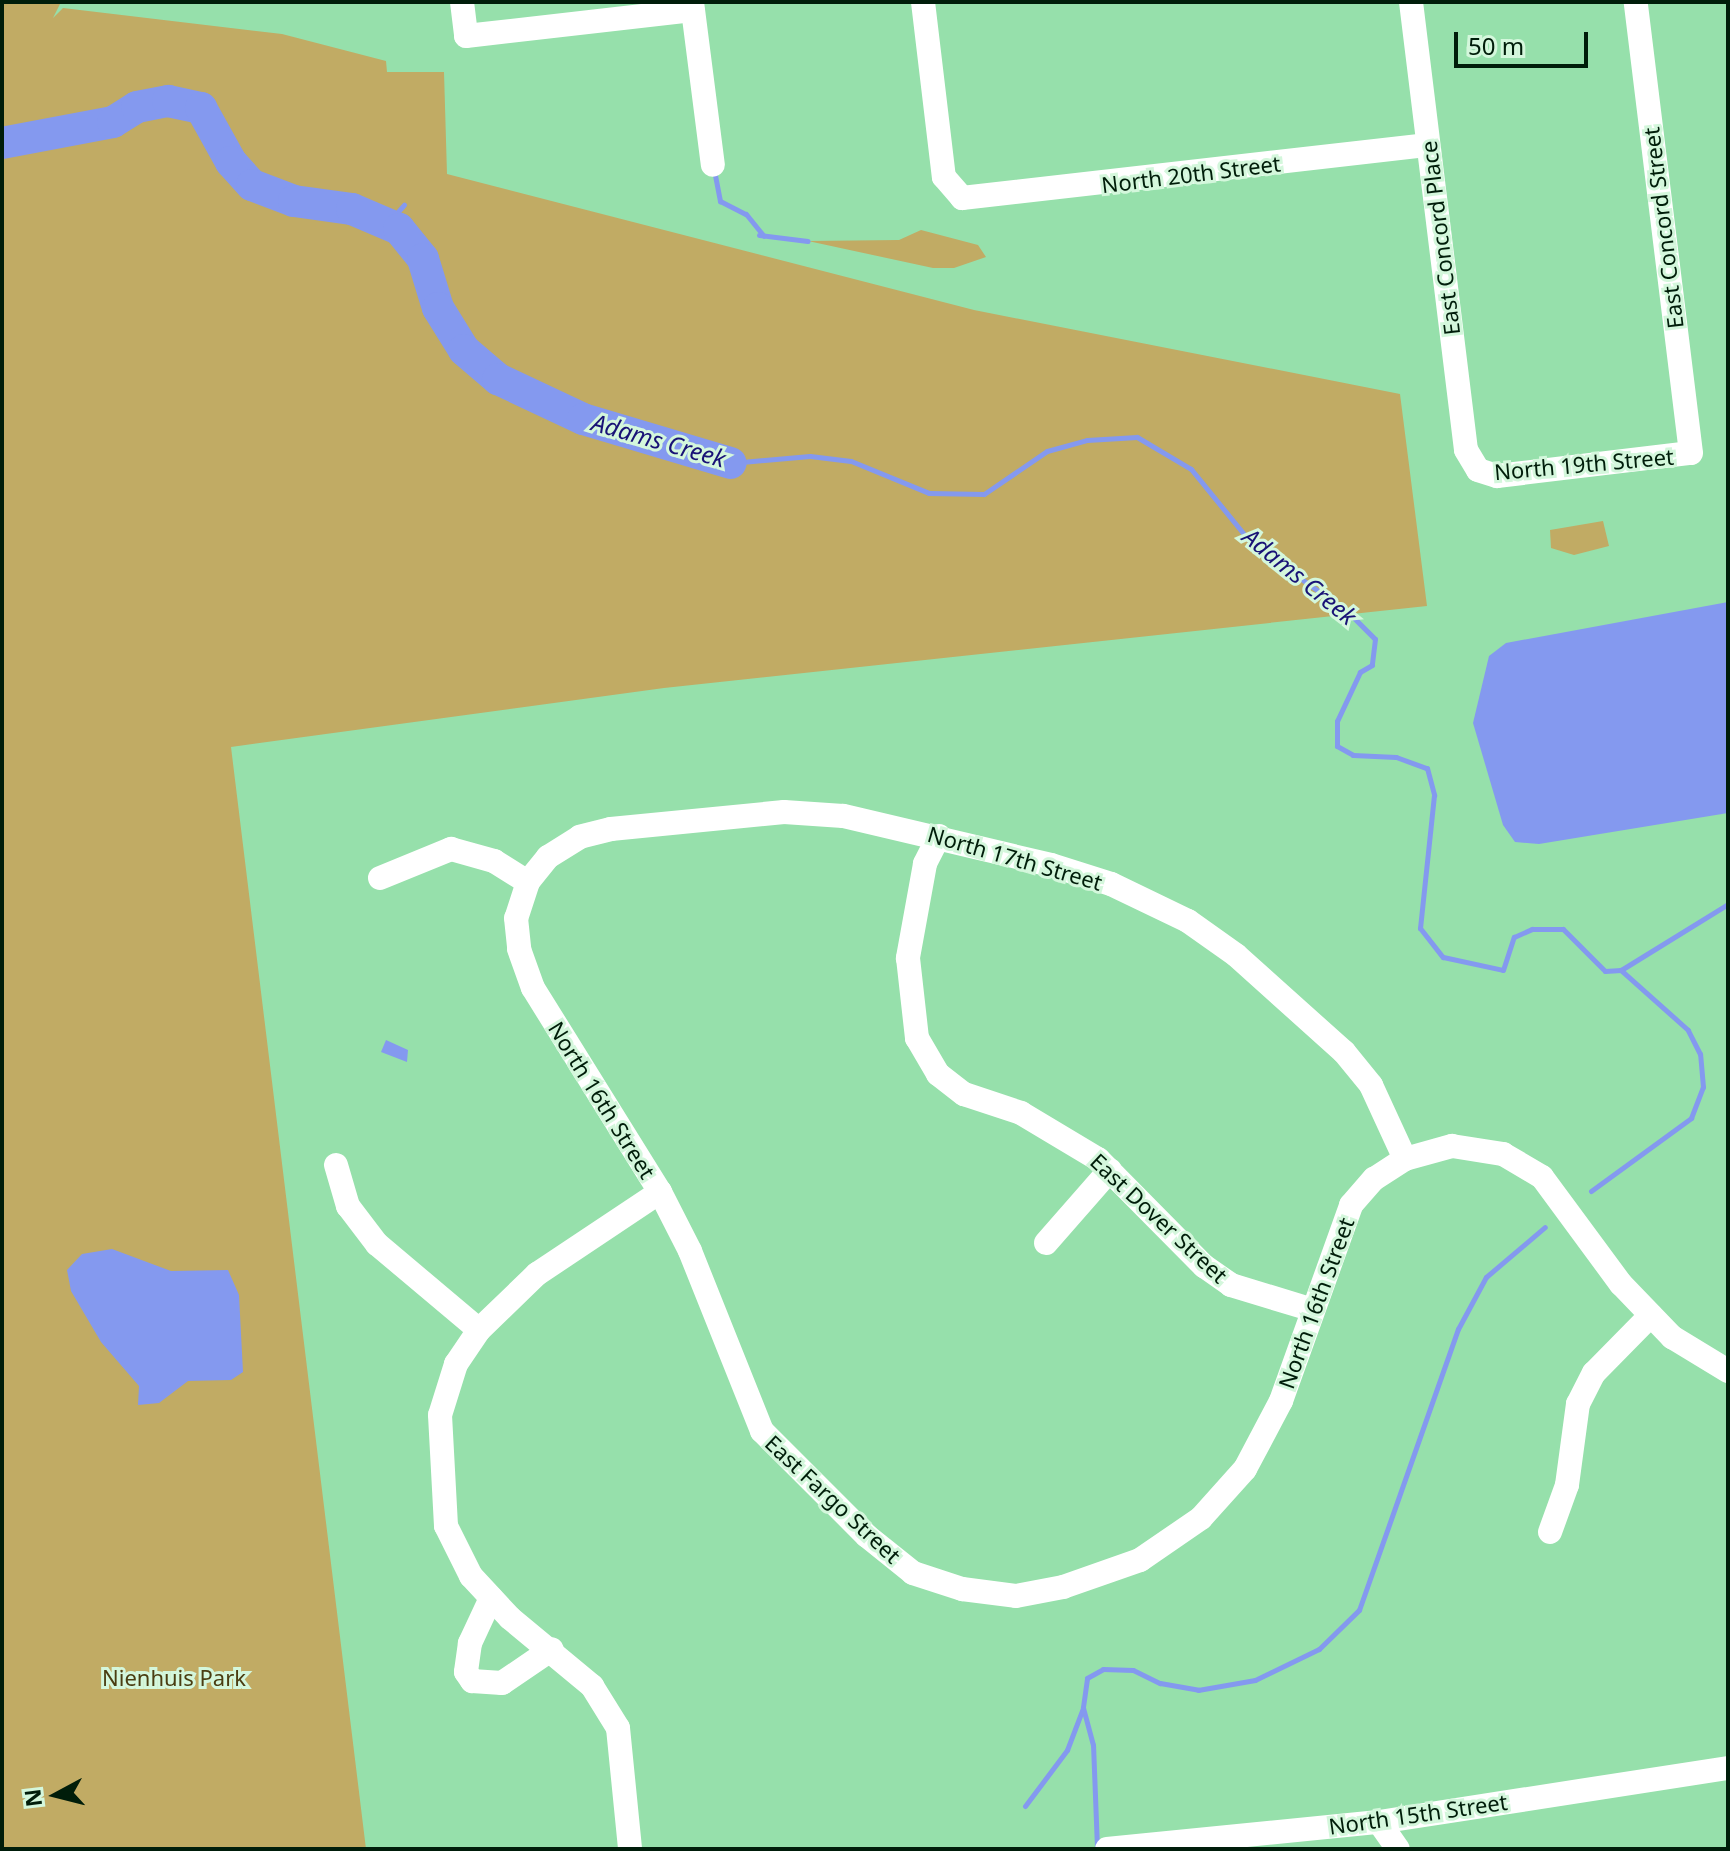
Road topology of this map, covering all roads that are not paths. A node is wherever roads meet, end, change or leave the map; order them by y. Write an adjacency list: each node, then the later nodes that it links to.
1 (462, 2): 5 (street)
2 (923, 2): 6 (street, North 20th Street)
3 (1411, 2): 6 (street, East Concord Place)
4 (1636, 2): 8 (street, East Concord Street)
5 (693, 6): 7 (street)
6 (1428, 145): 9 (street, East Concord Place)
7 (713, 165)
8 (1691, 453): 9 (street, North 19th Street)
9 (1478, 470)
10 (939, 836): 12 (street, North 17th Street); 13 (street, North 17th Street); 15 (street, East Dover Street)
11 (380, 878): 12 (street)
12 (528, 882): 16 (street, North 16th Street)
13 (1405, 1159): 18 (street, North 16th Street); 19 (street, North 16th Street)
14 (336, 1165): 20 (street)
15 (1110, 1170): 17 (street); 18 (street, East Dover Street)
16 (660, 1192): 20 (street, North 16th Street); 23 (street, East Fargo Street)
17 (1046, 1243)
18 (1310, 1309): 23 (street, North 16th Street)
19 (1651, 1315): 21 (street, North 16th Street); 22 (street)
20 (479, 1330): 24 (street, North 16th Street)
21 (1728, 1371)
22 (1550, 1532)
23 (1016, 1596)
24 (491, 1598): 25 (street, North 16th Street); 25 (street)
25 (552, 1649): 28 (street, North 16th Street)
26 (1728, 1768): 27 (street, North 15th Street)
27 (1379, 1822): 29 (street, North 15th Street); 30 (street)
28 (630, 1849)
29 (1107, 1849)
30 (1398, 1849)

